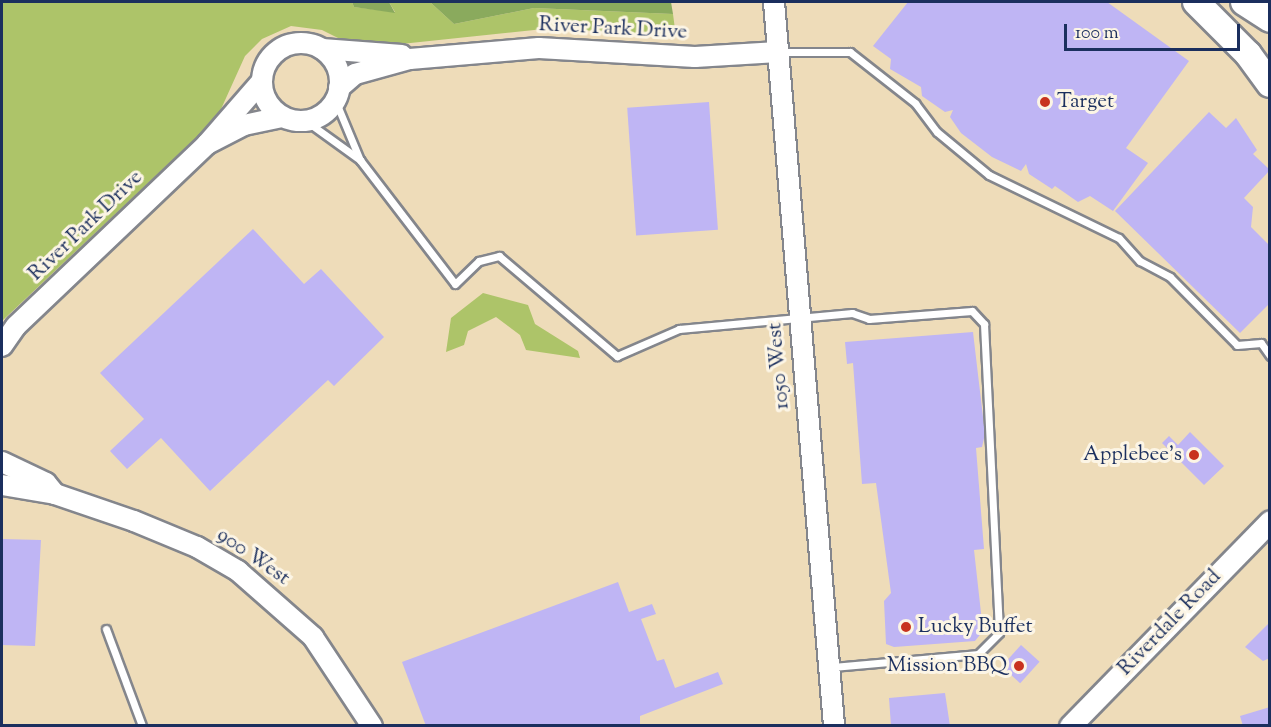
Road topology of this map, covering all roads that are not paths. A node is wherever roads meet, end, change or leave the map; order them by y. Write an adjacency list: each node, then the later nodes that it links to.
1 (774, 2): 6 (street, 1050 West)
2 (1196, 2): 9 (highway)
3 (1244, 2): 4 (highway)
4 (1269, 19)
5 (322, 50): 7 (street, River Park Drive); 8 (street); 10 (street)
6 (778, 52): 7 (street, River Park Drive); 15 (street, 1050 West); 17 (lane)
7 (410, 59): 10 (street, River Park Drive)
8 (261, 82): 11 (street); 13 (street, River Park Drive)
9 (1269, 84)
10 (337, 94): 12 (street); 14 (lane)
11 (282, 117): 12 (street); 13 (street, River Park Drive)
12 (306, 121): 14 (lane)
13 (207, 144): 16 (street, River Park Drive)
14 (360, 160): 15 (lane)
15 (800, 318): 23 (street, 1050 West); 23 (lane)
16 (2, 346)
17 (1269, 356)
18 (2, 462): 20 (street, 900 West)
19 (2, 484): 20 (street, 900 West)
20 (55, 494): 25 (street, 900 West)
21 (1269, 521): 27 (main road, Riverdale Road)
22 (106, 629): 24 (lane)
23 (829, 667): 26 (street, 1050 West)
24 (139, 724)
25 (372, 726)
26 (834, 726)
27 (1070, 726)

